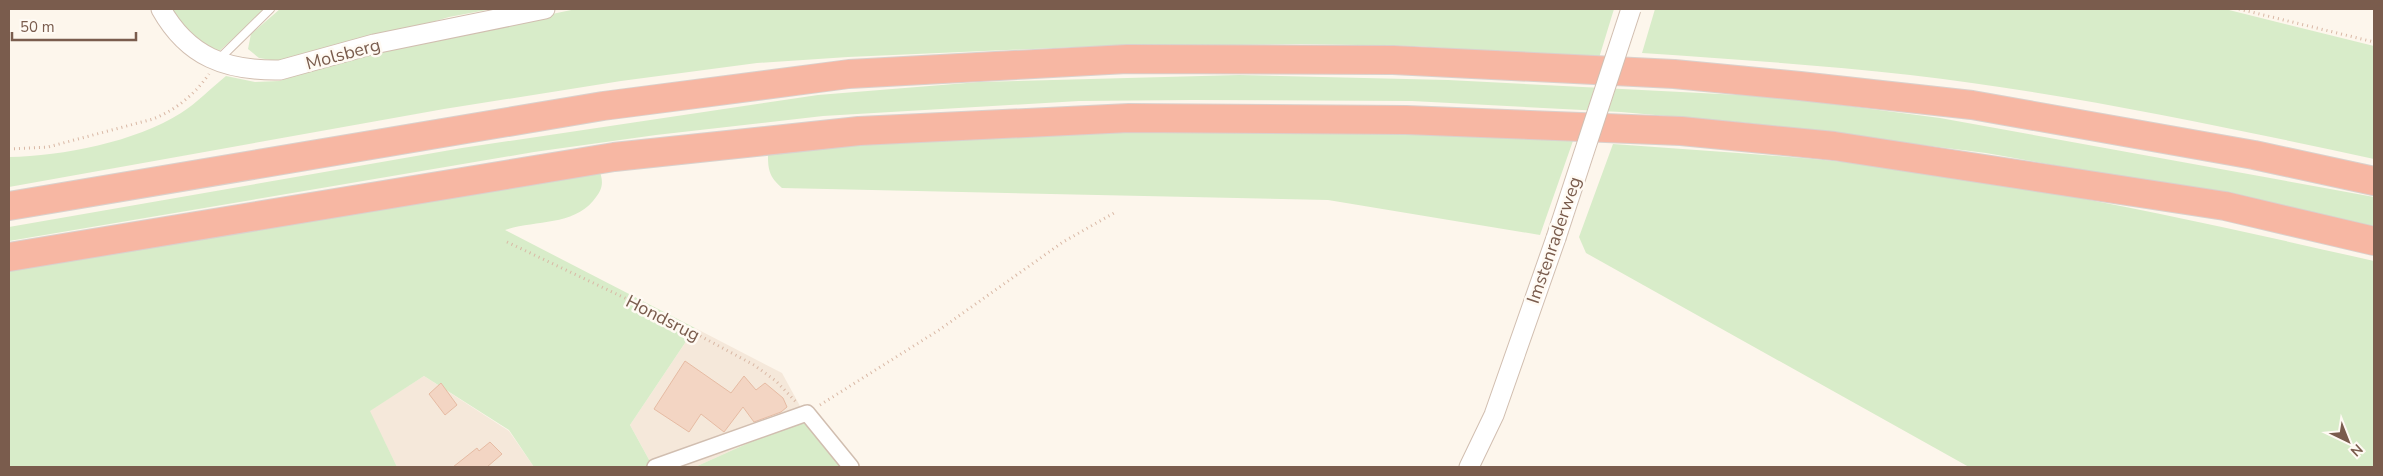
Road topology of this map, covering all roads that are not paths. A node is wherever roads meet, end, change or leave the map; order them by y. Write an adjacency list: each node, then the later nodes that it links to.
1 (161, 9): 5 (street, Molsberg)
2 (270, 9): 5 (lane)
3 (545, 9): 5 (street, Molsberg)
4 (1630, 9): 12 (street, Imstenraderweg, bridge)
5 (218, 60)
6 (2374, 181): 7 (highway)
7 (9, 206)
8 (2374, 241): 9 (highway)
9 (9, 257)
10 (656, 467): 11 (street)
11 (851, 467)
12 (1469, 467)

